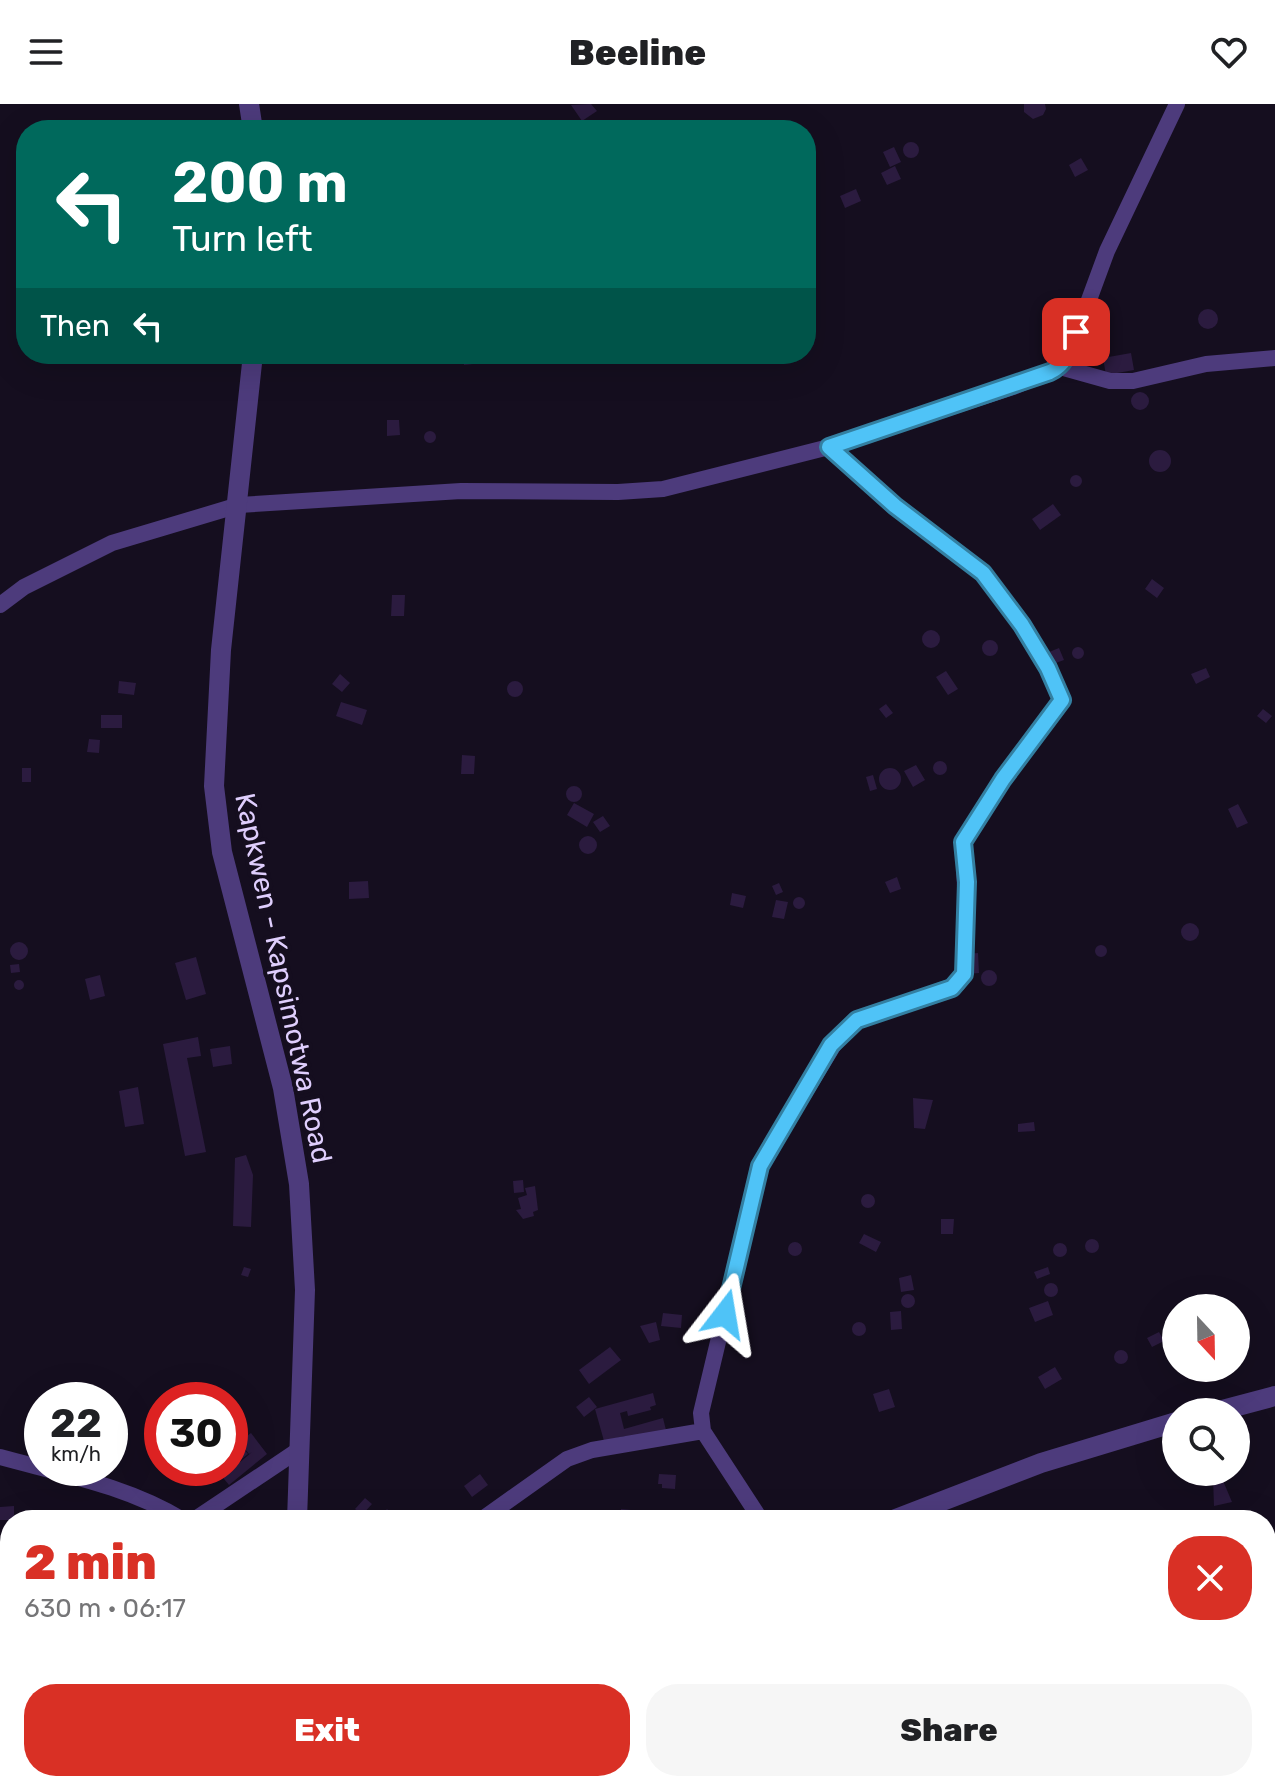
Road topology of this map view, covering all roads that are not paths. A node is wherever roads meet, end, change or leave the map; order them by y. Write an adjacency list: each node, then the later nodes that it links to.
1 (1177, 104): 4 (street)
2 (1275, 358): 4 (street)
3 (252, 364): 6 (street, Kapkwen - Kapsimotwa Road)
4 (1060, 367): 5 (street)
5 (829, 447): 6 (street); 11 (street)
6 (239, 505): 7 (street); 12 (street, Kapkwen - Kapsimotwa Road)
7 (0, 605)
8 (1275, 1396): 9 (street)
9 (1250, 1403)
10 (1162, 1426): 19 (street)
11 (703, 1431): 17 (street); 18 (street)
12 (300, 1449): 15 (street); 16 (street, Kapkwen - Kapsimotwa Road)
13 (0, 1457): 14 (street)
14 (166, 1510)
15 (209, 1510)
16 (297, 1510)
17 (495, 1510)
18 (754, 1510)
19 (919, 1510)

